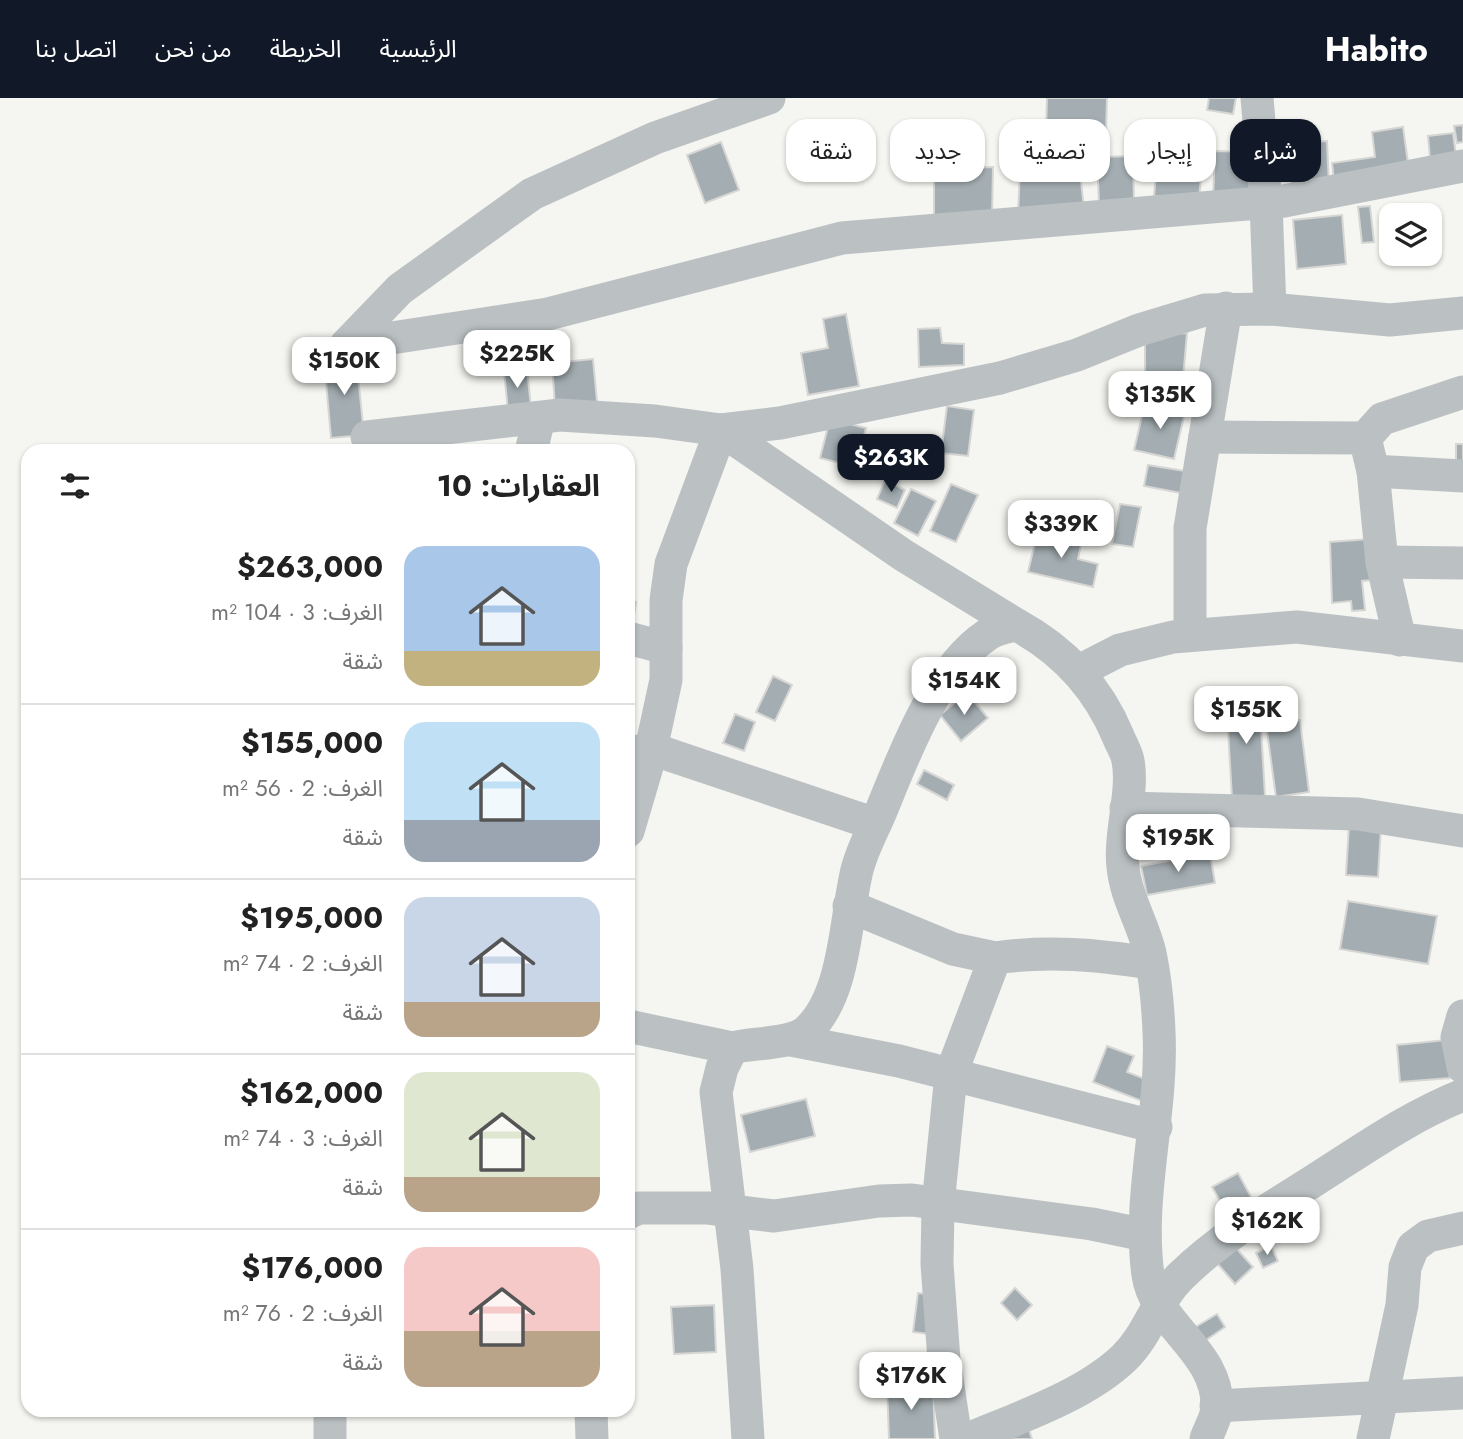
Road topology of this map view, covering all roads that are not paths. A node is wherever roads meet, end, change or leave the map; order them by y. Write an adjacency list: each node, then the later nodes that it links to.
1 (769, 98): 4 (street)
2 (1257, 98): 4 (street)
3 (1463, 166): 4 (street)
4 (1266, 204): 6 (street)
5 (1226, 308): 6 (street); 10 (street); 12 (street)
6 (1270, 309): 7 (street)
7 (1463, 313)
8 (1463, 392): 13 (street)
9 (540, 418): 10 (street); 11 (street); 14 (street)
10 (721, 430): 19 (street); 24 (street)
11 (367, 437)
12 (1205, 437): 13 (street); 20 (street)
13 (1365, 438): 15 (street)
14 (533, 444)
15 (1373, 471): 16 (street); 17 (street)
16 (1463, 477)
17 (1382, 562): 18 (street); 22 (street)
18 (1463, 564)
19 (1017, 625): 25 (street); 29 (street)
20 (1190, 635): 22 (street); 25 (street)
21 (635, 640): 24 (street)
22 (1400, 640): 23 (street)
23 (1463, 646)
24 (666, 648): 26 (street)
25 (1079, 671): 28 (street)
26 (639, 753): 27 (street); 29 (street)
27 (635, 781)
28 (1126, 808): 30 (street); 33 (street)
29 (875, 824): 31 (street)
30 (1463, 831)
31 (849, 906): 32 (street); 36 (street)
32 (995, 958): 33 (street); 39 (street)
33 (1151, 964): 41 (street)
34 (1463, 1016): 38 (street)
35 (635, 1027): 37 (street)
36 (791, 1040): 37 (street); 39 (street)
37 (732, 1048): 44 (street)
38 (1463, 1067)
39 (951, 1074): 41 (street); 42 (street)
40 (1463, 1095): 47 (street)
41 (1156, 1127): 46 (street)
42 (938, 1205): 44 (street); 46 (street); 56 (street)
43 (635, 1210): 44 (street)
44 (729, 1211): 55 (street)
45 (1463, 1228): 49 (street)
46 (1145, 1234): 47 (street)
47 (1159, 1304): 50 (street); 57 (street)
48 (1463, 1393): 49 (street)
49 (1382, 1395): 50 (street); 59 (street)
50 (1216, 1406): 58 (street)
51 (331, 1417): 53 (street)
52 (591, 1417): 54 (street)
53 (330, 1439)
54 (592, 1439)
55 (748, 1439)
56 (956, 1439)
57 (968, 1439)
58 (1206, 1439)
59 (1373, 1439)

